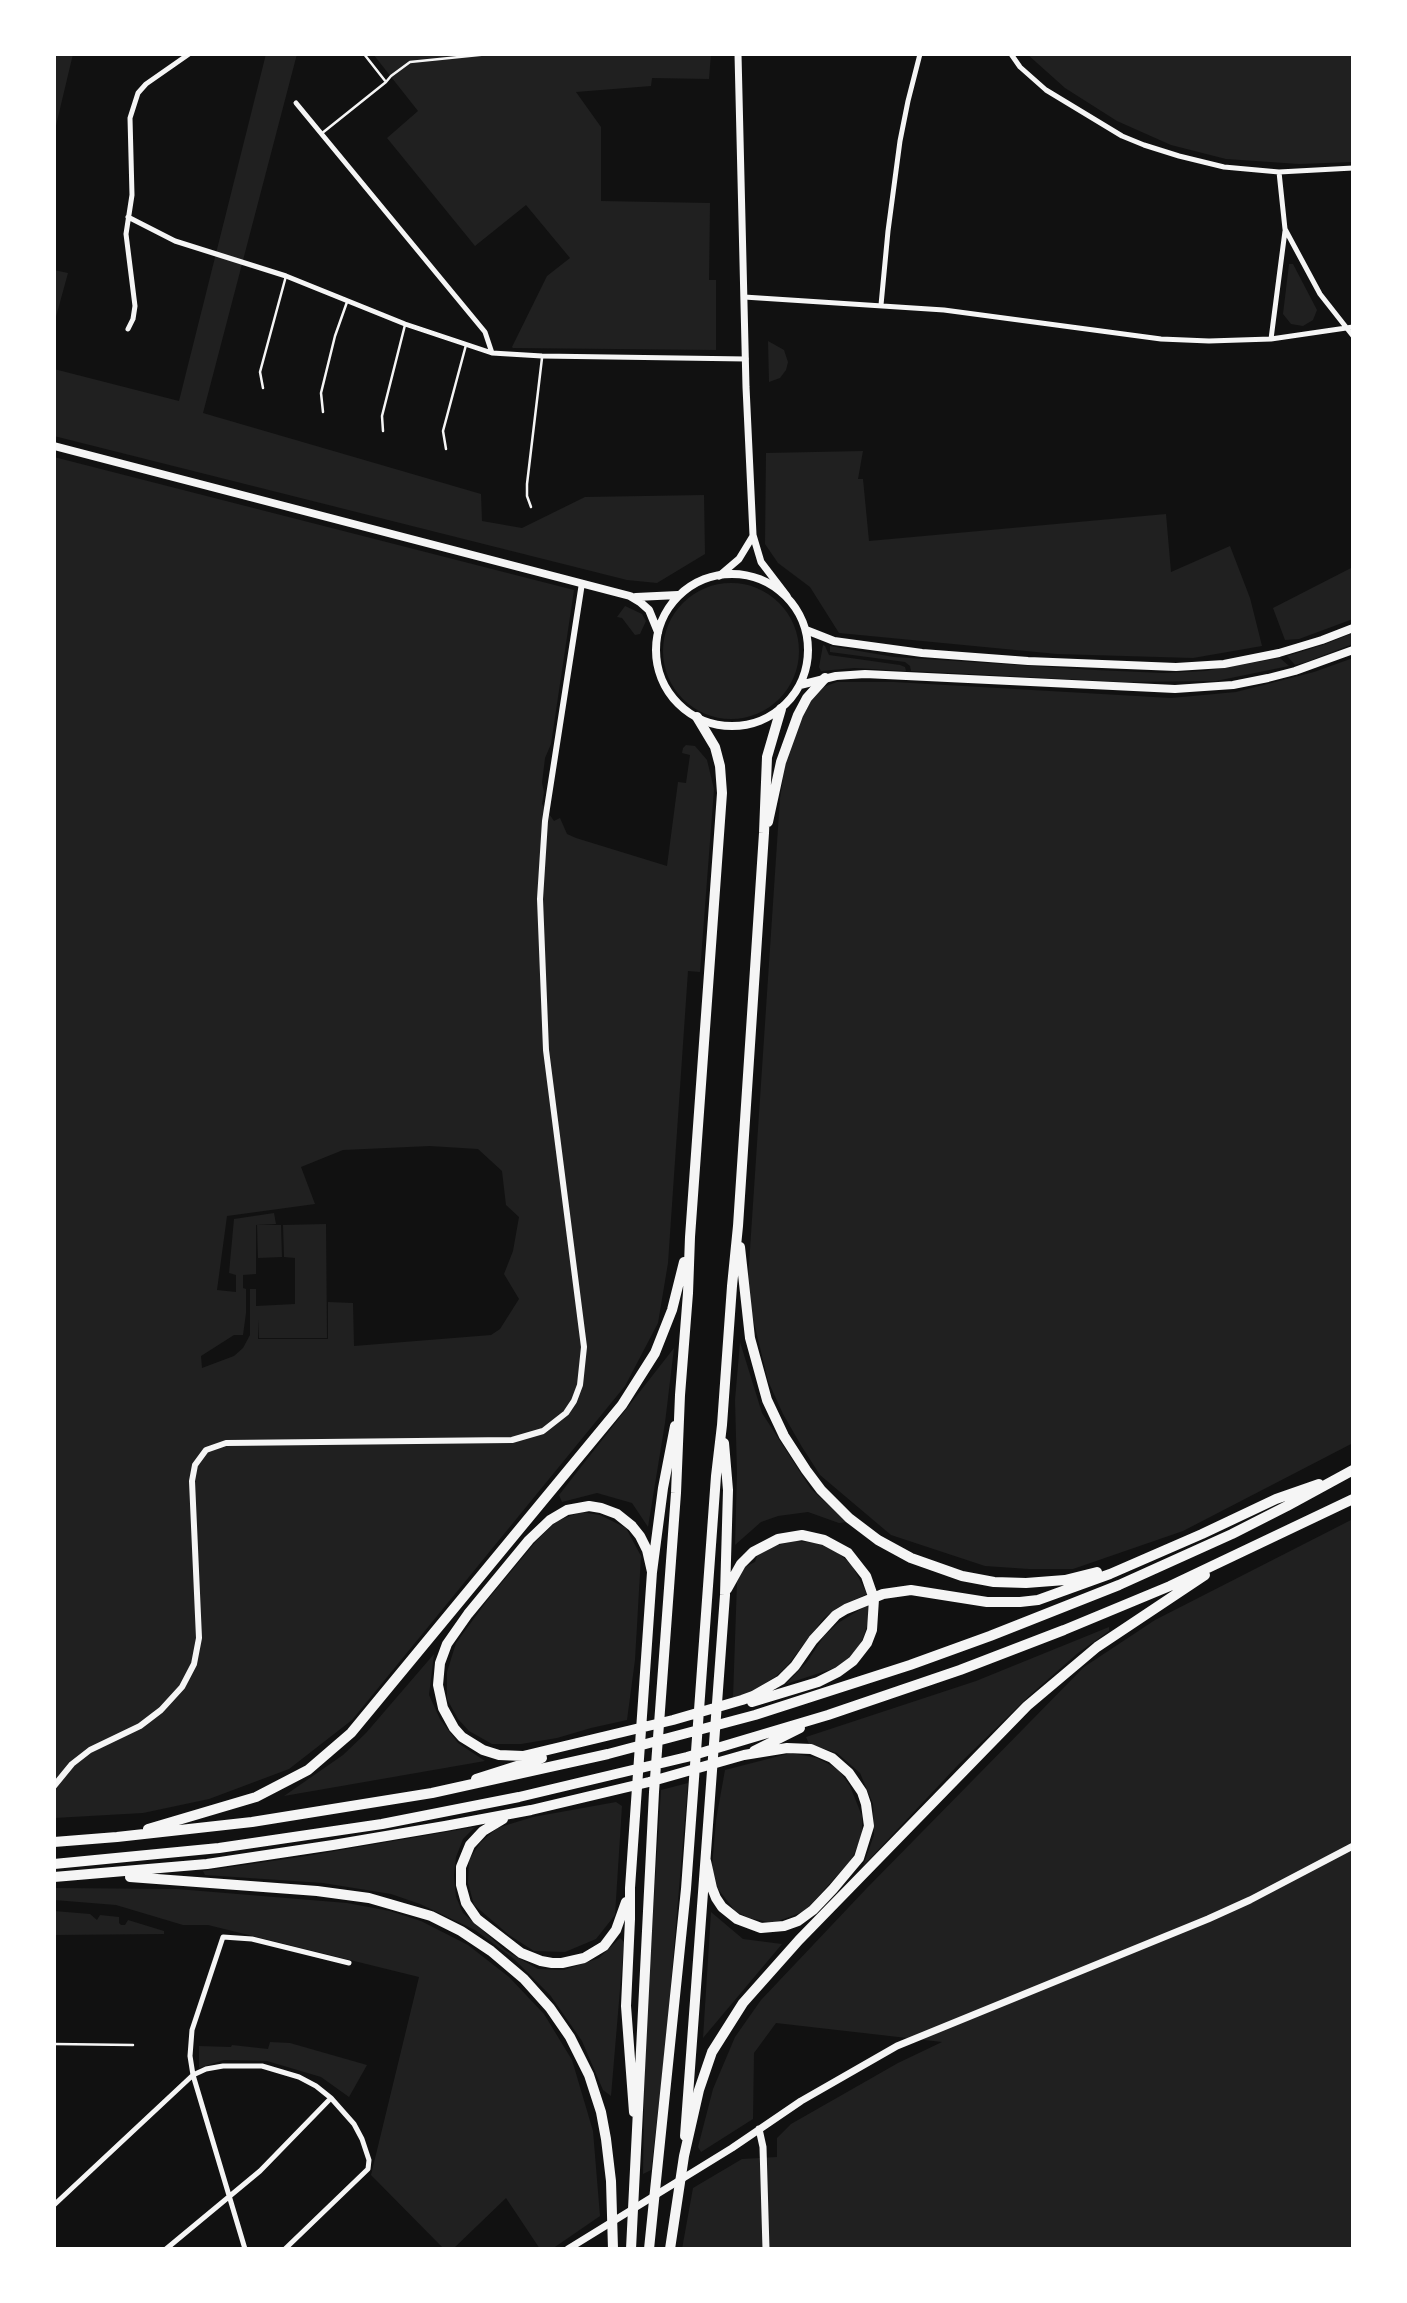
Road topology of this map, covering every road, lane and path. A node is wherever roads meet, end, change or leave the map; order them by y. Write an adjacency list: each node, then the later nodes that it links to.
1 (189, 54): 12 (street)
2 (364, 54): 7 (lane)
3 (489, 54): 7 (lane)
4 (738, 54): 15 (main road)
5 (920, 54): 17 (street)
6 (1011, 54): 11 (street)
7 (386, 82): 9 (lane)
8 (296, 103): 9 (street)
9 (321, 134): 24 (street)
10 (1353, 168): 11 (street)
11 (1279, 172): 13 (street)
12 (128, 217): 14 (street); 20 (street)
13 (1285, 229): 19 (street); 22 (street)
14 (286, 276): 16 (street); 27 (lane)
15 (744, 297): 17 (street); 26 (main road)
16 (347, 302): 18 (street); 28 (lane)
17 (881, 305): 22 (street)
18 (405, 324): 23 (street); 29 (lane)
19 (1350, 328): 21 (street); 22 (street)
20 (128, 329)
21 (1353, 335)
22 (1271, 339)
23 (466, 345): 24 (street); 31 (lane)
24 (492, 353): 25 (street)
25 (542, 356): 26 (street); 32 (lane)
26 (746, 359): 33 (main road)
27 (263, 388)
28 (323, 412)
29 (383, 431)
30 (54, 446): 35 (main road)
31 (446, 449)
32 (531, 507)
33 (753, 535): 34 (main road); 38 (main road)
34 (719, 576): 36 (main road); 38 (main road)
35 (582, 583): 37 (main road); 61 (street)
36 (678, 595): 37 (main road); 41 (main road)
37 (630, 596): 41 (main road)
38 (787, 596): 40 (main road)
39 (1353, 628): 40 (main road)
40 (806, 630): 44 (main road)
41 (658, 632): 46 (main road)
42 (1353, 650): 43 (main road)
43 (825, 678): 44 (main road); 47 (highway)
44 (800, 685): 45 (main road)
45 (781, 709): 46 (main road); 47 (highway)
46 (697, 717): 49 (highway)
47 (764, 833): 48 (highway)
48 (738, 1226): 51 (highway); 55 (highway)
49 (690, 1237): 50 (highway); 64 (highway)
50 (680, 1395): 57 (highway); 78 (highway)
51 (722, 1425): 58 (highway); 88 (highway)
52 (1353, 1470): 53 (highway)
53 (1340, 1477): 55 (highway); 62 (highway)
54 (1353, 1499): 56 (highway)
55 (1168, 1549): 57 (highway)
56 (1227, 1559): 59 (highway); 79 (highway)
57 (652, 1572): 71 (highway)
58 (725, 1595): 62 (highway); 67 (highway)
59 (828, 1715): 60 (highway); 68 (highway)
60 (744, 1755): 63 (highway); 67 (highway)
61 (54, 1786)
62 (432, 1793): 64 (highway)
63 (515, 1814): 69 (highway); 71 (highway)
64 (117, 1838): 65 (highway)
65 (54, 1842)
66 (1353, 1846): 77 (main road)
67 (706, 1861): 79 (highway)
68 (54, 1864)
69 (91, 1875): 70 (highway); 82 (highway)
70 (54, 1878)
71 (630, 1888): 78 (highway)
72 (349, 1963): 75 (street)
73 (54, 2044): 74 (lane)
74 (133, 2045)
75 (193, 2075): 76 (street); 80 (street); 81 (street)
76 (331, 2098): 80 (street); 85 (street)
77 (759, 2129): 86 (main road); 90 (main road)
78 (636, 2130): 87 (highway)
79 (684, 2156): 89 (highway)
80 (229, 2196): 83 (street); 84 (street)
81 (54, 2205)
82 (613, 2244)
83 (166, 2249)
84 (245, 2249)
85 (285, 2249)
86 (568, 2249)
87 (631, 2249)
88 (649, 2249)
89 (670, 2249)
90 (766, 2249)

